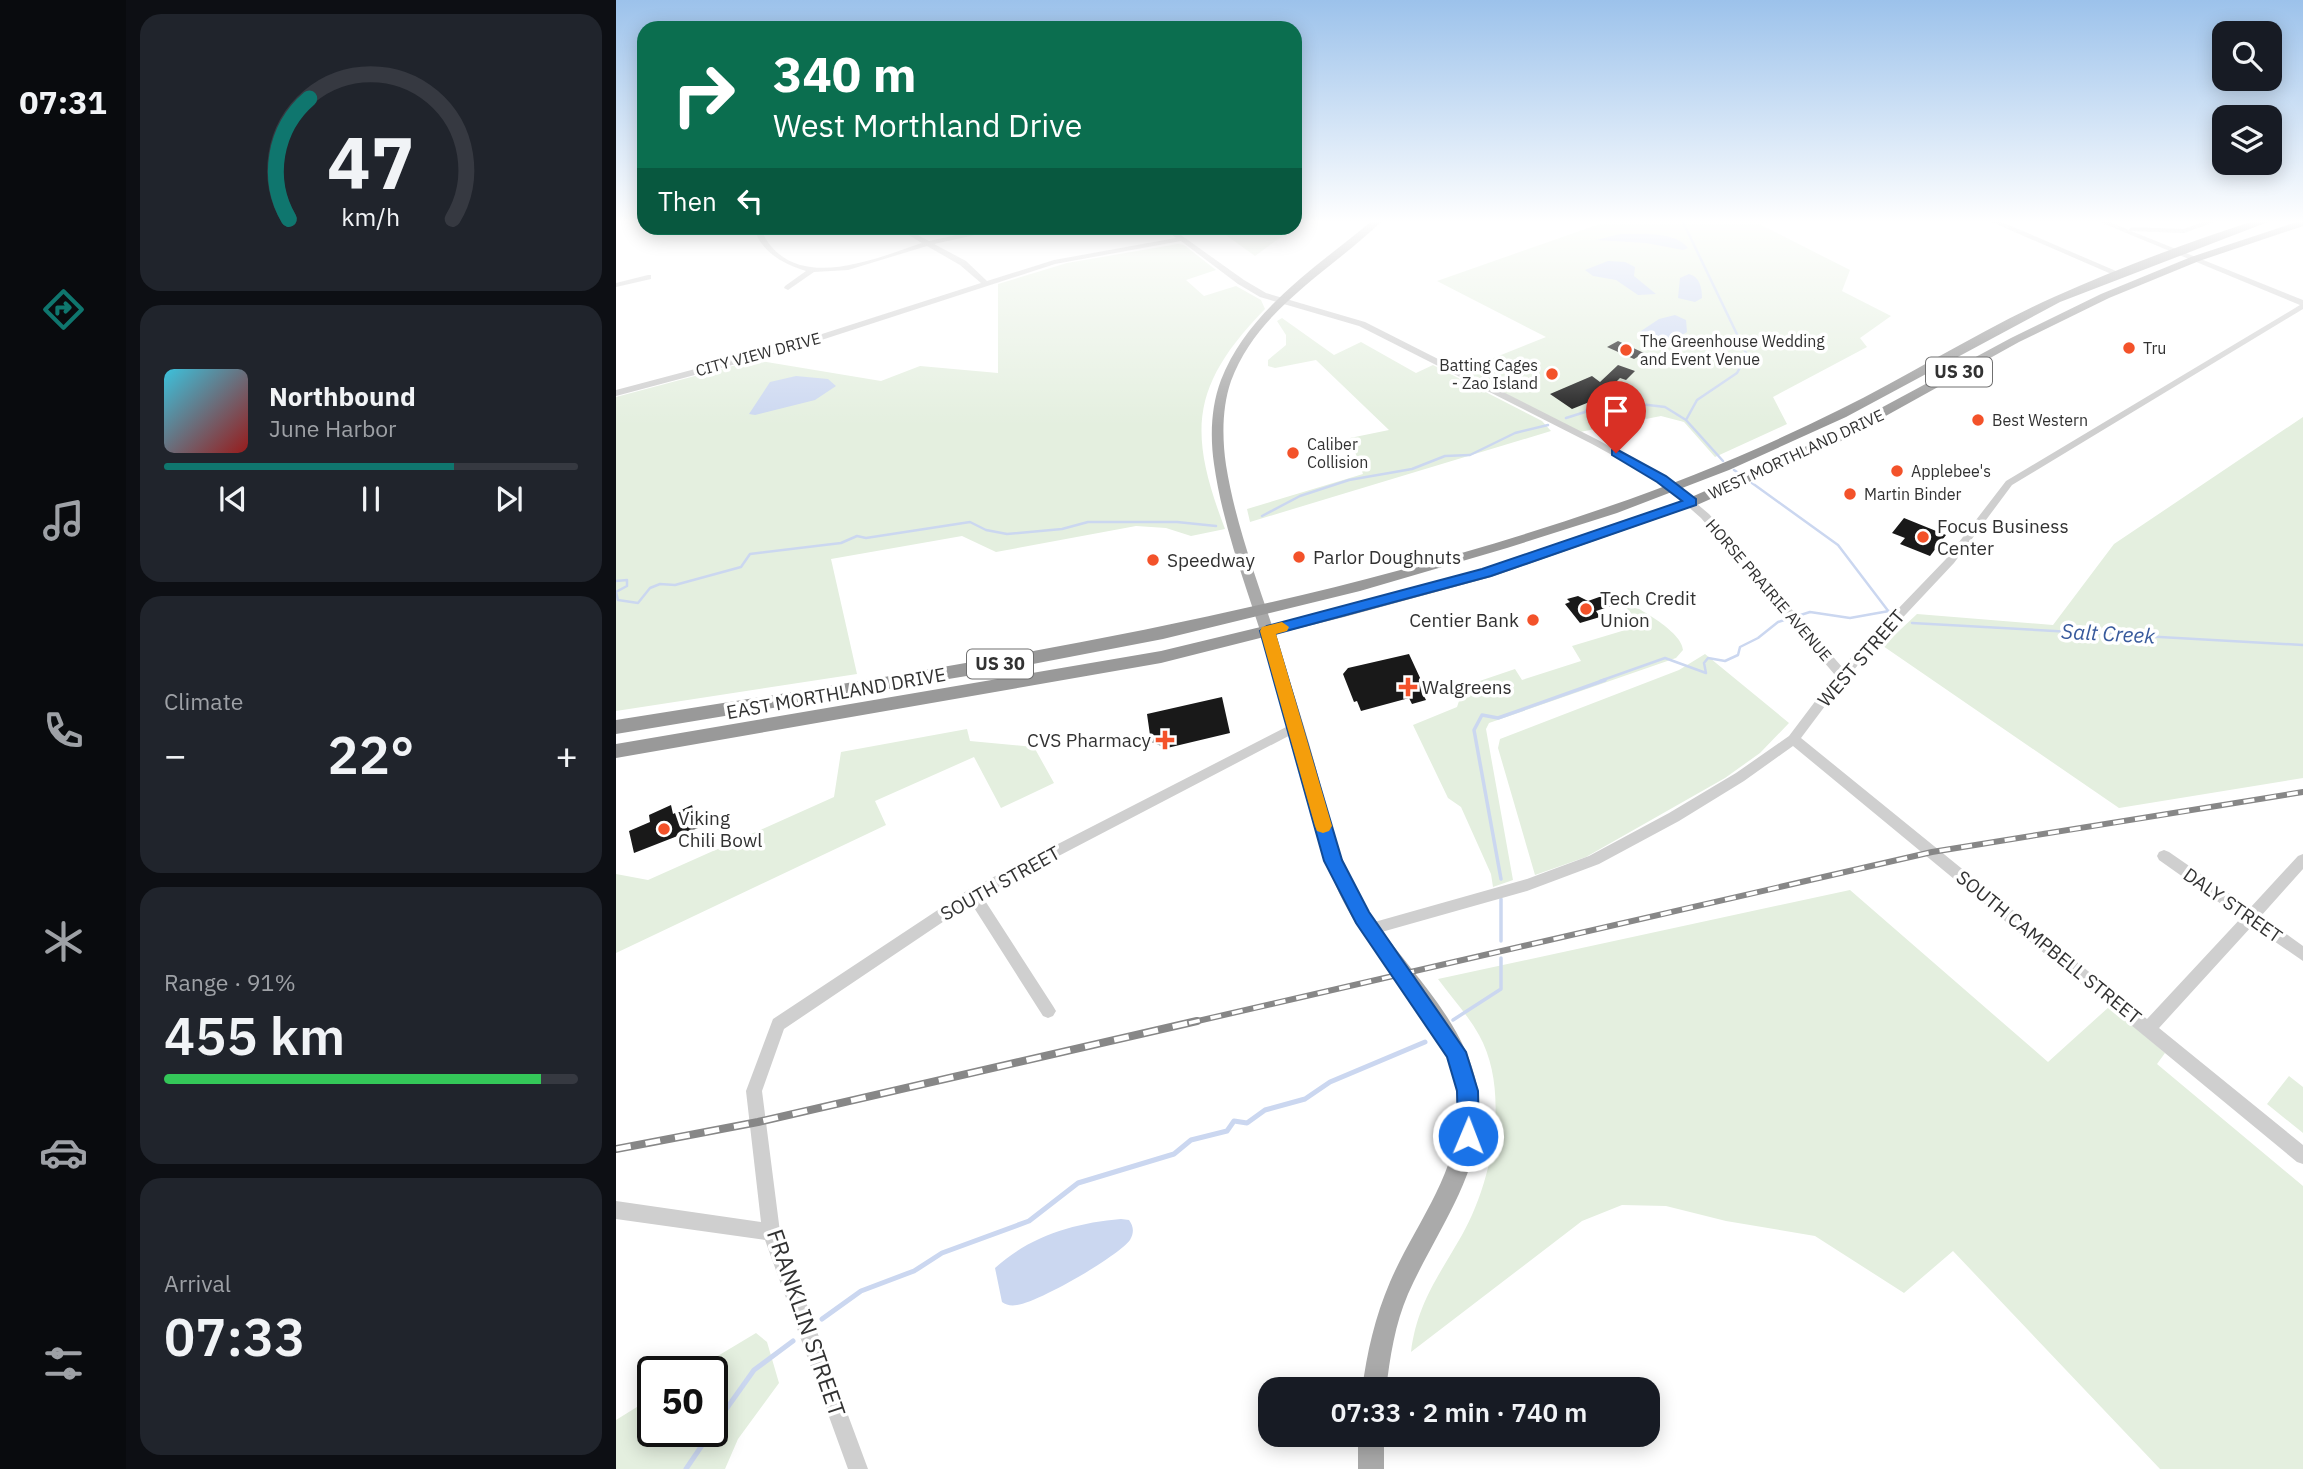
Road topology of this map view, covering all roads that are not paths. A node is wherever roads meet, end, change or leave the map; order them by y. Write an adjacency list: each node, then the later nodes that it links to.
1 (972, 289): 9 (street, CITY VIEW DRIVE)
2 (1252, 289): 7 (street, HORSE PRAIRIE AVENUE)
3 (1299, 289): 7 (main road)
4 (2086, 289): 10 (highway, WEST MORTHLAND DRIVE / US 30)
5 (2123, 289): 11 (highway, WEST MORTHLAND DRIVE / US 30)
6 (2265, 289): 8 (street)
7 (1285, 301): 10 (street, HORSE PRAIRIE AVENUE); 12 (main road)
8 (2303, 305): 14 (street, WEST STREET)
9 (616, 393)
10 (1673, 487): 11 (street, HORSE PRAIRIE AVENUE); 12 (highway, WEST MORTHLAND DRIVE / US 30)
11 (1692, 502): 13 (highway, WEST MORTHLAND DRIVE / US 30); 14 (street, HORSE PRAIRIE AVENUE)
12 (1261, 610): 13 (main road); 15 (highway, EAST MORTHLAND DRIVE / US 30)
13 (1267, 631): 16 (main road); 18 (highway, EAST MORTHLAND DRIVE / US 30)
14 (1842, 675): 17 (street, WEST STREET)
15 (616, 727)
16 (1296, 727): 21 (street, SOUTH STREET); 23 (main road)
17 (1793, 739): 23 (street, WEST STREET); 26 (street, SOUTH CAMPBELL STREET)
18 (616, 751)
19 (2164, 856): 22 (street, DALY STREET)
20 (2303, 860): 22 (street)
21 (973, 894): 25 (street); 27 (street, SOUTH STREET)
22 (2251, 917): 24 (street, DALY STREET); 26 (street)
23 (1371, 929): 31 (main road)
24 (2303, 954)
25 (1048, 1012)
26 (2149, 1028): 28 (street, SOUTH CAMPBELL STREET)
27 (754, 1091): 30 (street, FRANKLIN STREET)
28 (2303, 1156)
29 (616, 1210): 30 (street)
30 (771, 1232): 33 (street, FRANKLIN STREET)
31 (1376, 1377)
32 (1371, 1447): 34 (main road)
33 (858, 1469)
34 (1371, 1469)

